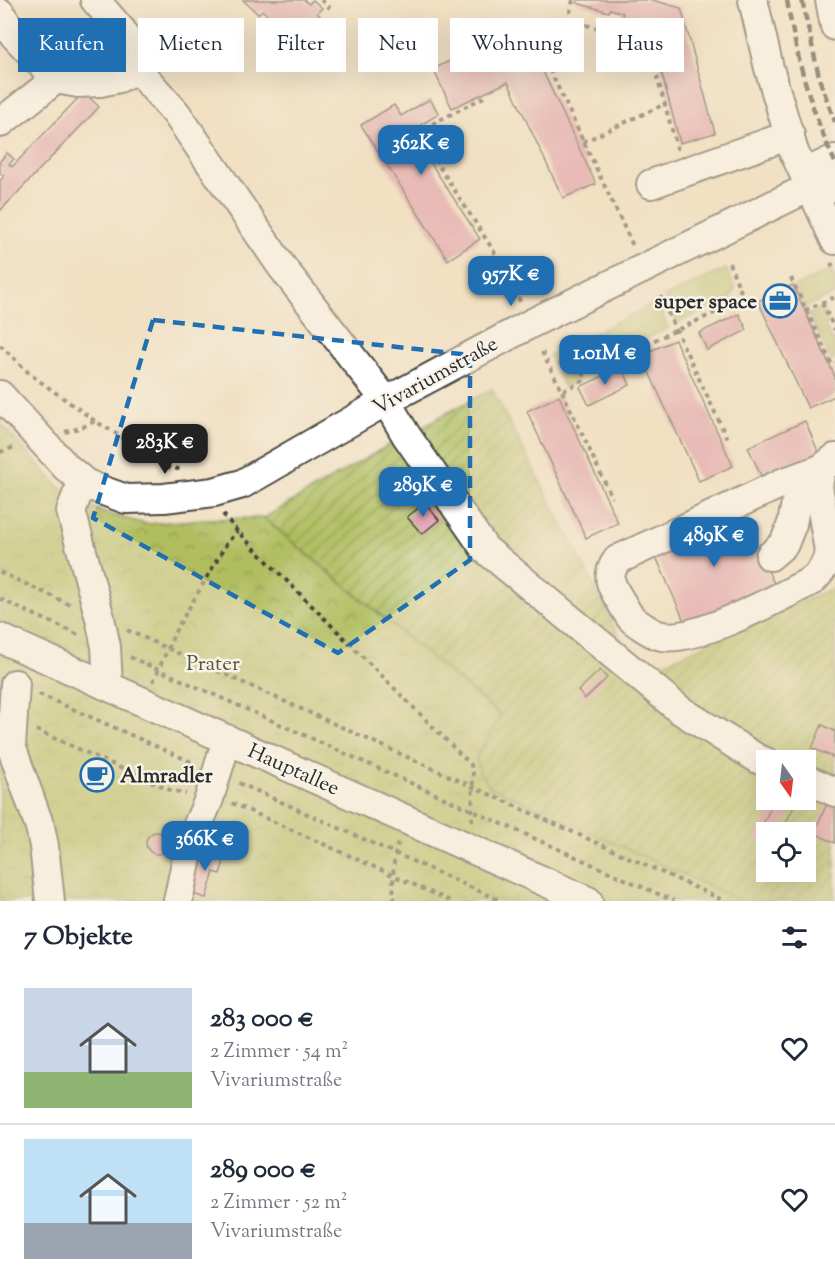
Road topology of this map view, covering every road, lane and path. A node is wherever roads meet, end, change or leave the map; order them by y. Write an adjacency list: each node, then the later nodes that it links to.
1 (95, 0): 11 (street)
2 (321, 0): 6 (path)
3 (573, 0): 7 (path)
4 (753, 0): 17 (street)
5 (830, 0): 9 (street)
6 (330, 8)
7 (571, 18)
8 (584, 24): 15 (path)
9 (835, 26)
10 (4, 32): 13 (street)
11 (137, 69): 13 (street); 41 (street)
12 (550, 72): 18 (path)
13 (56, 79): 16 (street)
14 (483, 97): 33 (path)
15 (665, 104): 18 (path); 20 (path)
16 (0, 123)
17 (790, 135): 20 (street); 22 (street)
18 (583, 142): 25 (path)
19 (835, 159): 22 (street)
20 (684, 172): 21 (street)
21 (651, 184)
22 (822, 186): 23 (street); 25 (street, Vivariumstraße)
23 (835, 240)
24 (729, 263): 30 (path)
25 (643, 268): 33 (street, Vivariumstraße)
26 (791, 278): 32 (path)
27 (660, 296): 34 (path)
28 (752, 296): 30 (path)
29 (835, 297): 31 (path)
30 (744, 299): 34 (path)
31 (822, 303): 32 (path); 35 (path)
32 (805, 310): 38 (path)
33 (532, 323): 41 (street, Vivariumstraße)
34 (676, 330): 39 (path); 42 (path)
35 (835, 330)
36 (0, 345): 44 (path)
37 (542, 352): 39 (path)
38 (835, 363)
39 (562, 391): 47 (path)
40 (0, 395): 45 (street)
41 (386, 401): 46 (street, Vivariumstraße); 62 (street)
42 (727, 438)
43 (819, 467): 43 (street); 49 (street)
44 (185, 470)
45 (85, 483): 46 (street, Vivariumstraße); 52 (street)
46 (214, 492): 48 (path)
47 (612, 498)
48 (237, 531): 55 (path); 65 (path)
49 (770, 556)
50 (0, 572): 52 (path)
51 (0, 599): 54 (path)
52 (100, 618): 54 (street); 55 (path)
53 (11, 643): 57 (street); 58 (street, Hauptallee)
54 (106, 647): 56 (path); 58 (street)
55 (168, 649): 56 (path); 65 (path)
56 (158, 670): 59 (path); 67 (path)
57 (7, 685): 60 (street); 64 (path)
58 (108, 686): 59 (street, Hauptallee)
59 (144, 702): 61 (street, Hauptallee)
60 (12, 719): 64 (path); 72 (street)
61 (227, 740): 64 (street); 68 (street, Hauptallee)
62 (756, 758)
63 (816, 783): 66 (street)
64 (213, 787): 70 (path); 71 (path); 73 (street)
65 (473, 787): 67 (path); 79 (path)
66 (835, 792)
67 (471, 810): 69 (path); 78 (path)
68 (406, 820): 69 (street, Hauptallee); 70 (path)
69 (474, 850): 77 (street, Hauptallee)
70 (394, 853): 71 (path); 76 (path)
71 (393, 876): 74 (path); 75 (path)
72 (51, 901)
73 (178, 901)
74 (394, 901)
75 (450, 901)
76 (501, 901)
77 (588, 901)
78 (674, 901)
79 (725, 901)

